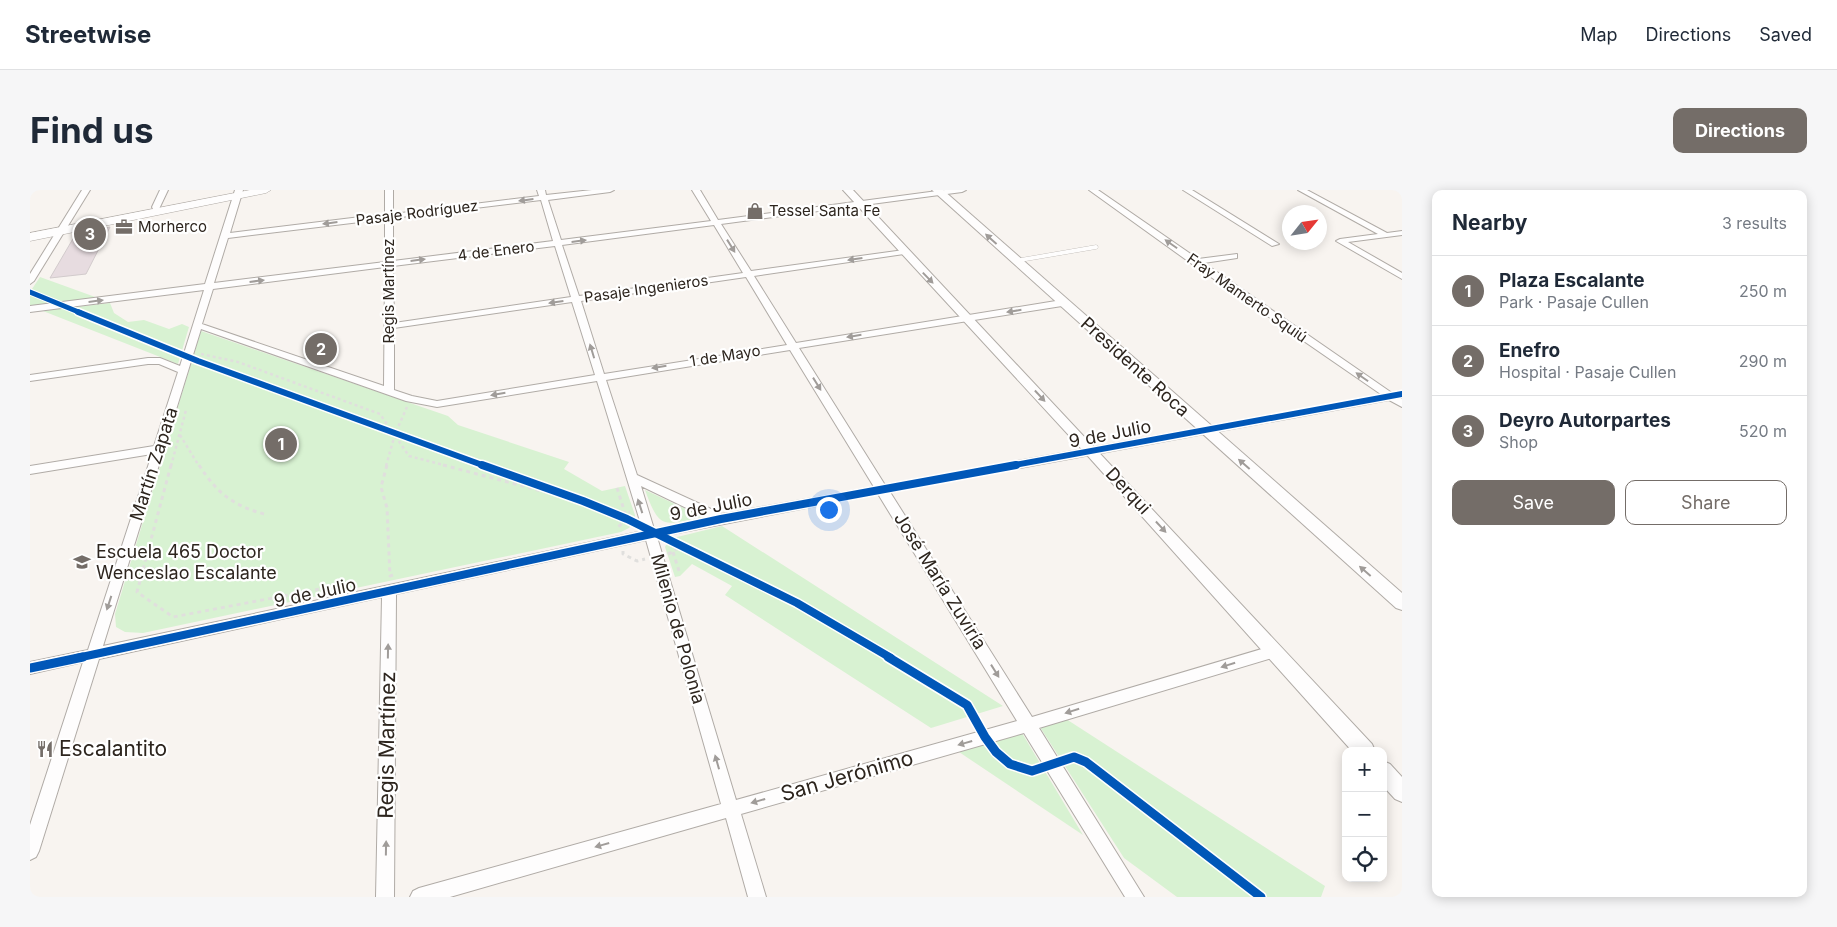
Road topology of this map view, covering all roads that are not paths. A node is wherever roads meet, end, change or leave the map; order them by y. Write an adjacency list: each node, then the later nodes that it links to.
1 (86, 190): 19 (street)
2 (164, 190): 16 (street)
3 (266, 190): 12 (main road)
4 (389, 190): 17 (street, Regis Martínez)
5 (610, 190): 14 (street, Pasaje Rodríguez)
6 (696, 190): 18 (street, José María Zuviría)
7 (848, 190): 15 (street, Derqui)
8 (962, 190): 13 (street, 4 de Enero)
9 (1093, 190): 31 (street, Fray Mamerto Squiú, one-way to 9)
10 (1188, 190): 26 (street)
11 (1302, 190): 22 (street)
12 (239, 192): 16 (main road); 19 (main road); 23 (street, Martín Zapata)
13 (938, 192): 15 (street, 4 de Enero); 30 (street, Presidente Roca, one-way to 13)
14 (542, 194): 17 (street, Pasaje Rodríguez, one-way to 17); 25 (street, Milenio de Polonia)
15 (862, 204): 18 (street, 4 de Enero); 28 (street, Derqui)
16 (156, 207): 19 (main road)
17 (389, 216): 23 (street, Pasaje Rodríguez, one-way to 23); 32 (street, Regis Martínez)
18 (716, 223): 25 (street, 4 de Enero, one-way to 18); 33 (street, José María Zuviría, one-way to 33)
19 (63, 228): 20 (main road); 24 (main road); 35 (street)
20 (30, 232)
21 (1402, 233): 22 (street)
22 (1384, 234): 34 (street)
23 (224, 236): 36 (street, Martín Zapata)
24 (30, 238)
25 (559, 243): 32 (street, 4 de Enero, one-way to 25); 37 (street, Milenio de Polonia)
26 (1274, 244)
27 (1096, 247): 30 (lane)
28 (904, 252): 33 (street, Pasaje Ingenieros, one-way to 33); 40 (street, Derqui, one-way to 40)
29 (1234, 256): 31 (street)
30 (1015, 260): 38 (street, Presidente Roca)
31 (1196, 262): 49 (street, Fray Mamerto Squiú, one-way to 31)
32 (390, 264): 36 (street, 4 de Enero, one-way to 32); 42 (street, Regis Martínez)
33 (748, 274): 37 (street, Pasaje Ingenieros); 43 (street, José María Zuviría)
34 (1402, 276)
35 (30, 281)
36 (208, 287): 39 (street, 4 de Enero, one-way to 36); 41 (street, Martín Zapata)
37 (576, 298): 42 (street, Pasaje Ingenieros, one-way to 42); 45 (street, Milenio de Polonia, one-way to 37)
38 (1062, 303): 40 (street, 1 de Mayo, one-way to 40); 51 (street, Presidente Roca)
39 (30, 310)
40 (966, 318): 43 (street, 1 de Mayo, one-way to 43); 53 (street, Derqui, one-way to 53)
41 (197, 325): 44 (street, Martín Zapata); 47 (street, 1 de Mayo)
42 (389, 326): 47 (street, Regis Martínez)
43 (792, 345): 45 (street, 1 de Mayo, one-way to 45); 56 (street, José María Zuviría, one-way to 56)
44 (184, 371): 46 (street); 52 (street, Martín Zapata)
45 (600, 376): 47 (street, 1 de Mayo, one-way to 47); 55 (street, Milenio de Polonia)
46 (30, 378)
47 (389, 392)
48 (1402, 394): 49 (street, 9 de Julio)
49 (1391, 396): 50 (street, Fray Mamerto Squiú); 51 (street, 9 de Julio)
50 (1402, 404)
51 (1206, 431): 53 (street, 9 de Julio); 60 (street, Presidente Roca, one-way to 51)
52 (160, 449): 54 (street); 62 (street, Martín Zapata, one-way to 62)
53 (1092, 452): 56 (street, 9 de Julio); 61 (street, Derqui, one-way to 61)
54 (30, 470)
55 (631, 477): 57 (street); 58 (street, Milenio de Polonia, one-way to 55)
56 (884, 490): 57 (street, 9 de Julio); 64 (street, José María Zuviría, one-way to 64)
57 (721, 520): 58 (street, 9 de Julio)
58 (650, 534): 59 (street, 9 de Julio); 68 (street, Milenio de Polonia, one-way to 58)
59 (389, 592): 62 (street, 9 de Julio); 70 (street, Regis Martínez, one-way to 59)
60 (1402, 603)
61 (1275, 651): 64 (street, San Jerónimo, one-way to 64); 65 (street, Derqui)
62 (92, 655): 63 (street, 9 de Julio); 69 (street, Martín Zapata)
63 (30, 668)
64 (1028, 724): 68 (street, San Jerónimo, one-way to 68); 73 (street, José María Zuviría)
65 (1361, 747)
66 (1387, 775): 67 (street)
67 (1402, 792)
68 (731, 809): 71 (street, San Jerónimo, one-way to 71); 72 (street, Milenio de Polonia)
69 (30, 851)
70 (385, 897)
71 (419, 897)
72 (757, 897)
73 (1135, 897)

